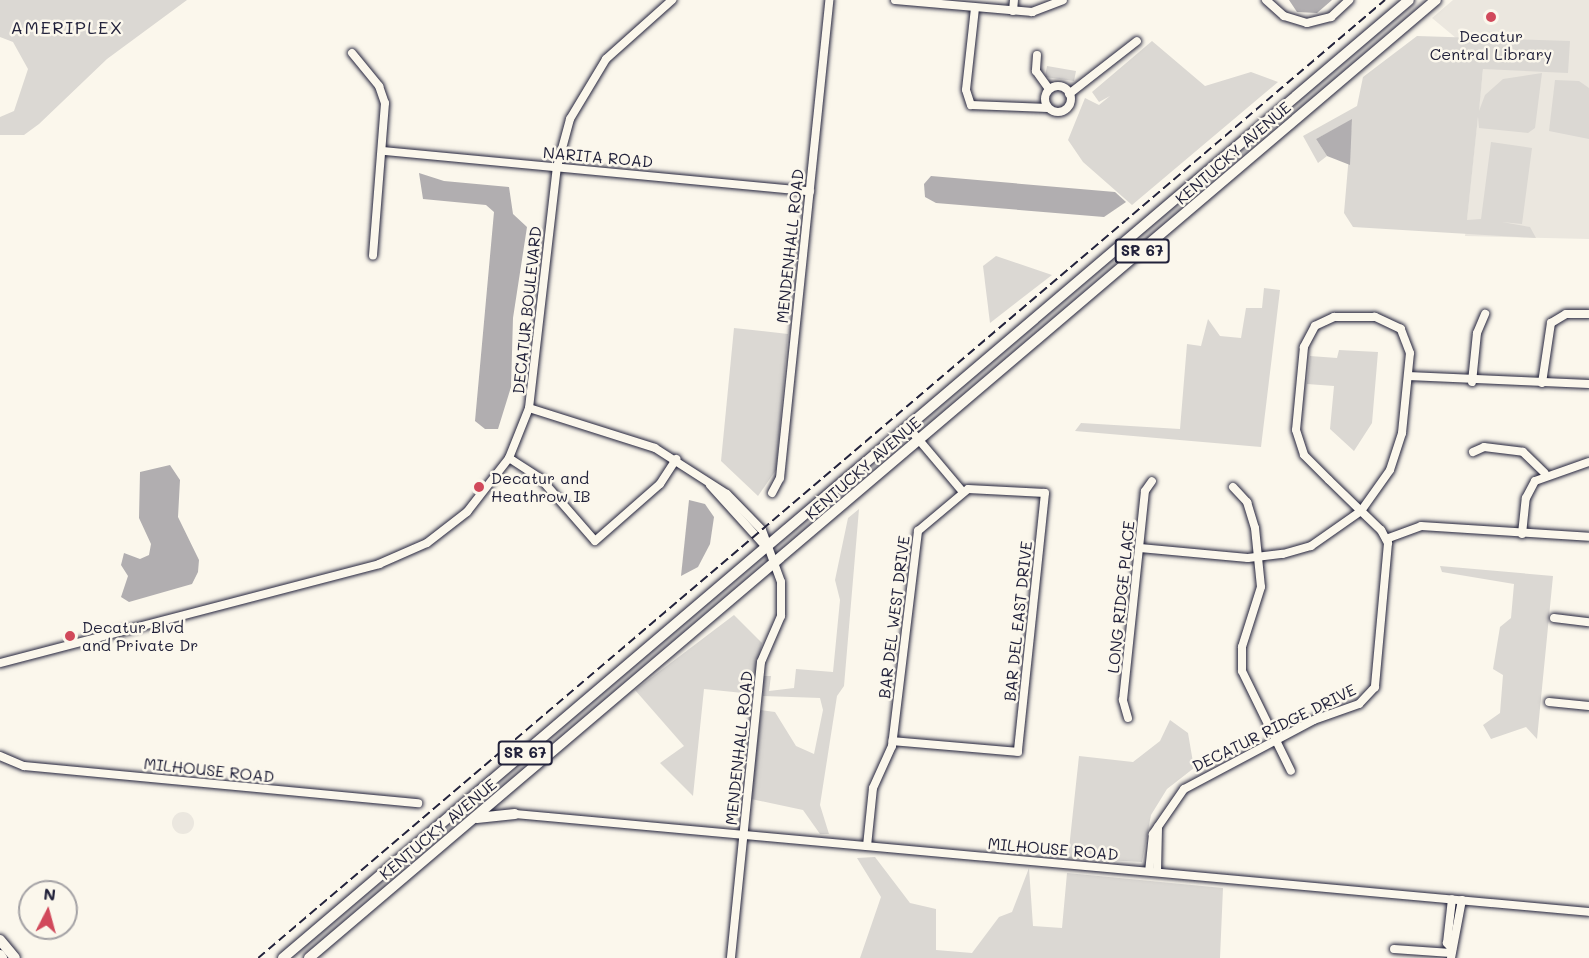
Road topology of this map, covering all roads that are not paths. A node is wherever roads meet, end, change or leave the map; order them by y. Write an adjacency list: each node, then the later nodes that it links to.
1 (672, 0): 20 (street, DECATUR BOULEVARD)
2 (829, 0): 21 (street, MENDENHALL ROAD)
3 (895, 0): 10 (street)
4 (1014, 0): 12 (street)
5 (1063, 0): 12 (street)
6 (1266, 0): 7 (street)
7 (1349, 0)
8 (1409, 0): 30 (main road, KENTUCKY AVENUE / SR 67)
9 (1436, 0): 31 (main road, KENTUCKY AVENUE / SR 67)
10 (927, 2): 11 (street)
11 (975, 8): 12 (street); 18 (street)
12 (1013, 10)
13 (1137, 41): 17 (street)
14 (352, 53): 19 (street)
15 (1037, 55): 16 (street)
16 (1049, 89): 17 (street); 18 (street)
17 (1069, 94): 18 (street)
18 (1048, 108)
19 (384, 151): 20 (street, NARITA ROAD); 22 (street)
20 (557, 167): 21 (street, NARITA ROAD); 29 (street, DECATUR BOULEVARD)
21 (810, 191): 40 (street, MENDENHALL ROAD)
22 (373, 256)
23 (1485, 314): 26 (street)
24 (1589, 314): 27 (street)
25 (1408, 376): 26 (street); 41 (street); 41 (street)
26 (1472, 382): 27 (street)
27 (1542, 383): 28 (street)
28 (1589, 384)
29 (530, 408): 33 (street, DECATUR BOULEVARD); 34 (street, MENDENHALL ROAD)
30 (908, 427): 31 (street); 45 (main road, KENTUCKY AVENUE / SR 67)
31 (919, 440): 39 (street); 48 (main road, KENTUCKY AVENUE / SR 67)
32 (1473, 452): 36 (street)
33 (509, 458): 34 (street); 51 (street, DECATUR BOULEVARD)
34 (676, 459): 45 (street, MENDENHALL ROAD)
35 (1589, 462): 36 (street)
36 (1545, 473): 42 (street)
37 (1152, 481): 46 (street, LONG RIDGE PLACE)
38 (1233, 488): 47 (street)
39 (962, 491): 56 (street, BAR DEL WEST DRIVE); 56 (street, BAR DEL EAST DRIVE)
40 (772, 493)
41 (1361, 511): 44 (street); 47 (street)
42 (1522, 534): 43 (street); 44 (street)
43 (1589, 537)
44 (1386, 539): 55 (street, DECATUR RIDGE DRIVE)
45 (767, 548): 48 (street, MENDENHALL ROAD); 73 (main road, KENTUCKY AVENUE / SR 67)
46 (1140, 548): 47 (street); 54 (street, LONG RIDGE PLACE)
47 (1260, 558): 55 (street)
48 (774, 564): 59 (main road, KENTUCKY AVENUE / SR 67); 63 (street, MENDENHALL ROAD)
49 (1554, 618): 50 (street)
50 (1589, 622)
51 (0, 663)
52 (1550, 702): 53 (street)
53 (1589, 706)
54 (1128, 718)
55 (1275, 740): 58 (street); 65 (street, DECATUR RIDGE DRIVE)
56 (892, 741): 64 (street, BAR DEL WEST DRIVE)
57 (0, 756): 60 (street, MILHOUSE ROAD)
58 (1291, 771)
59 (516, 783): 61 (main road); 62 (main road, KENTUCKY AVENUE / SR 67)
60 (418, 803)
61 (515, 814): 62 (main road); 63 (street, MILHOUSE ROAD)
62 (474, 819): 74 (main road, KENTUCKY AVENUE / SR 67)
63 (743, 834): 64 (street, MILHOUSE ROAD); 75 (street, MENDENHALL ROAD)
64 (867, 846): 65 (street, MILHOUSE ROAD)
65 (1153, 872): 66 (street, MILHOUSE ROAD)
66 (1452, 899): 67 (street, MILHOUSE ROAD); 71 (street)
67 (1462, 900): 68 (street, MILHOUSE ROAD); 71 (street)
68 (1589, 912)
69 (0, 940): 72 (main road)
70 (1394, 949): 71 (street)
71 (1451, 953)
72 (15, 958)
73 (283, 958)
74 (309, 958)
75 (731, 958)

